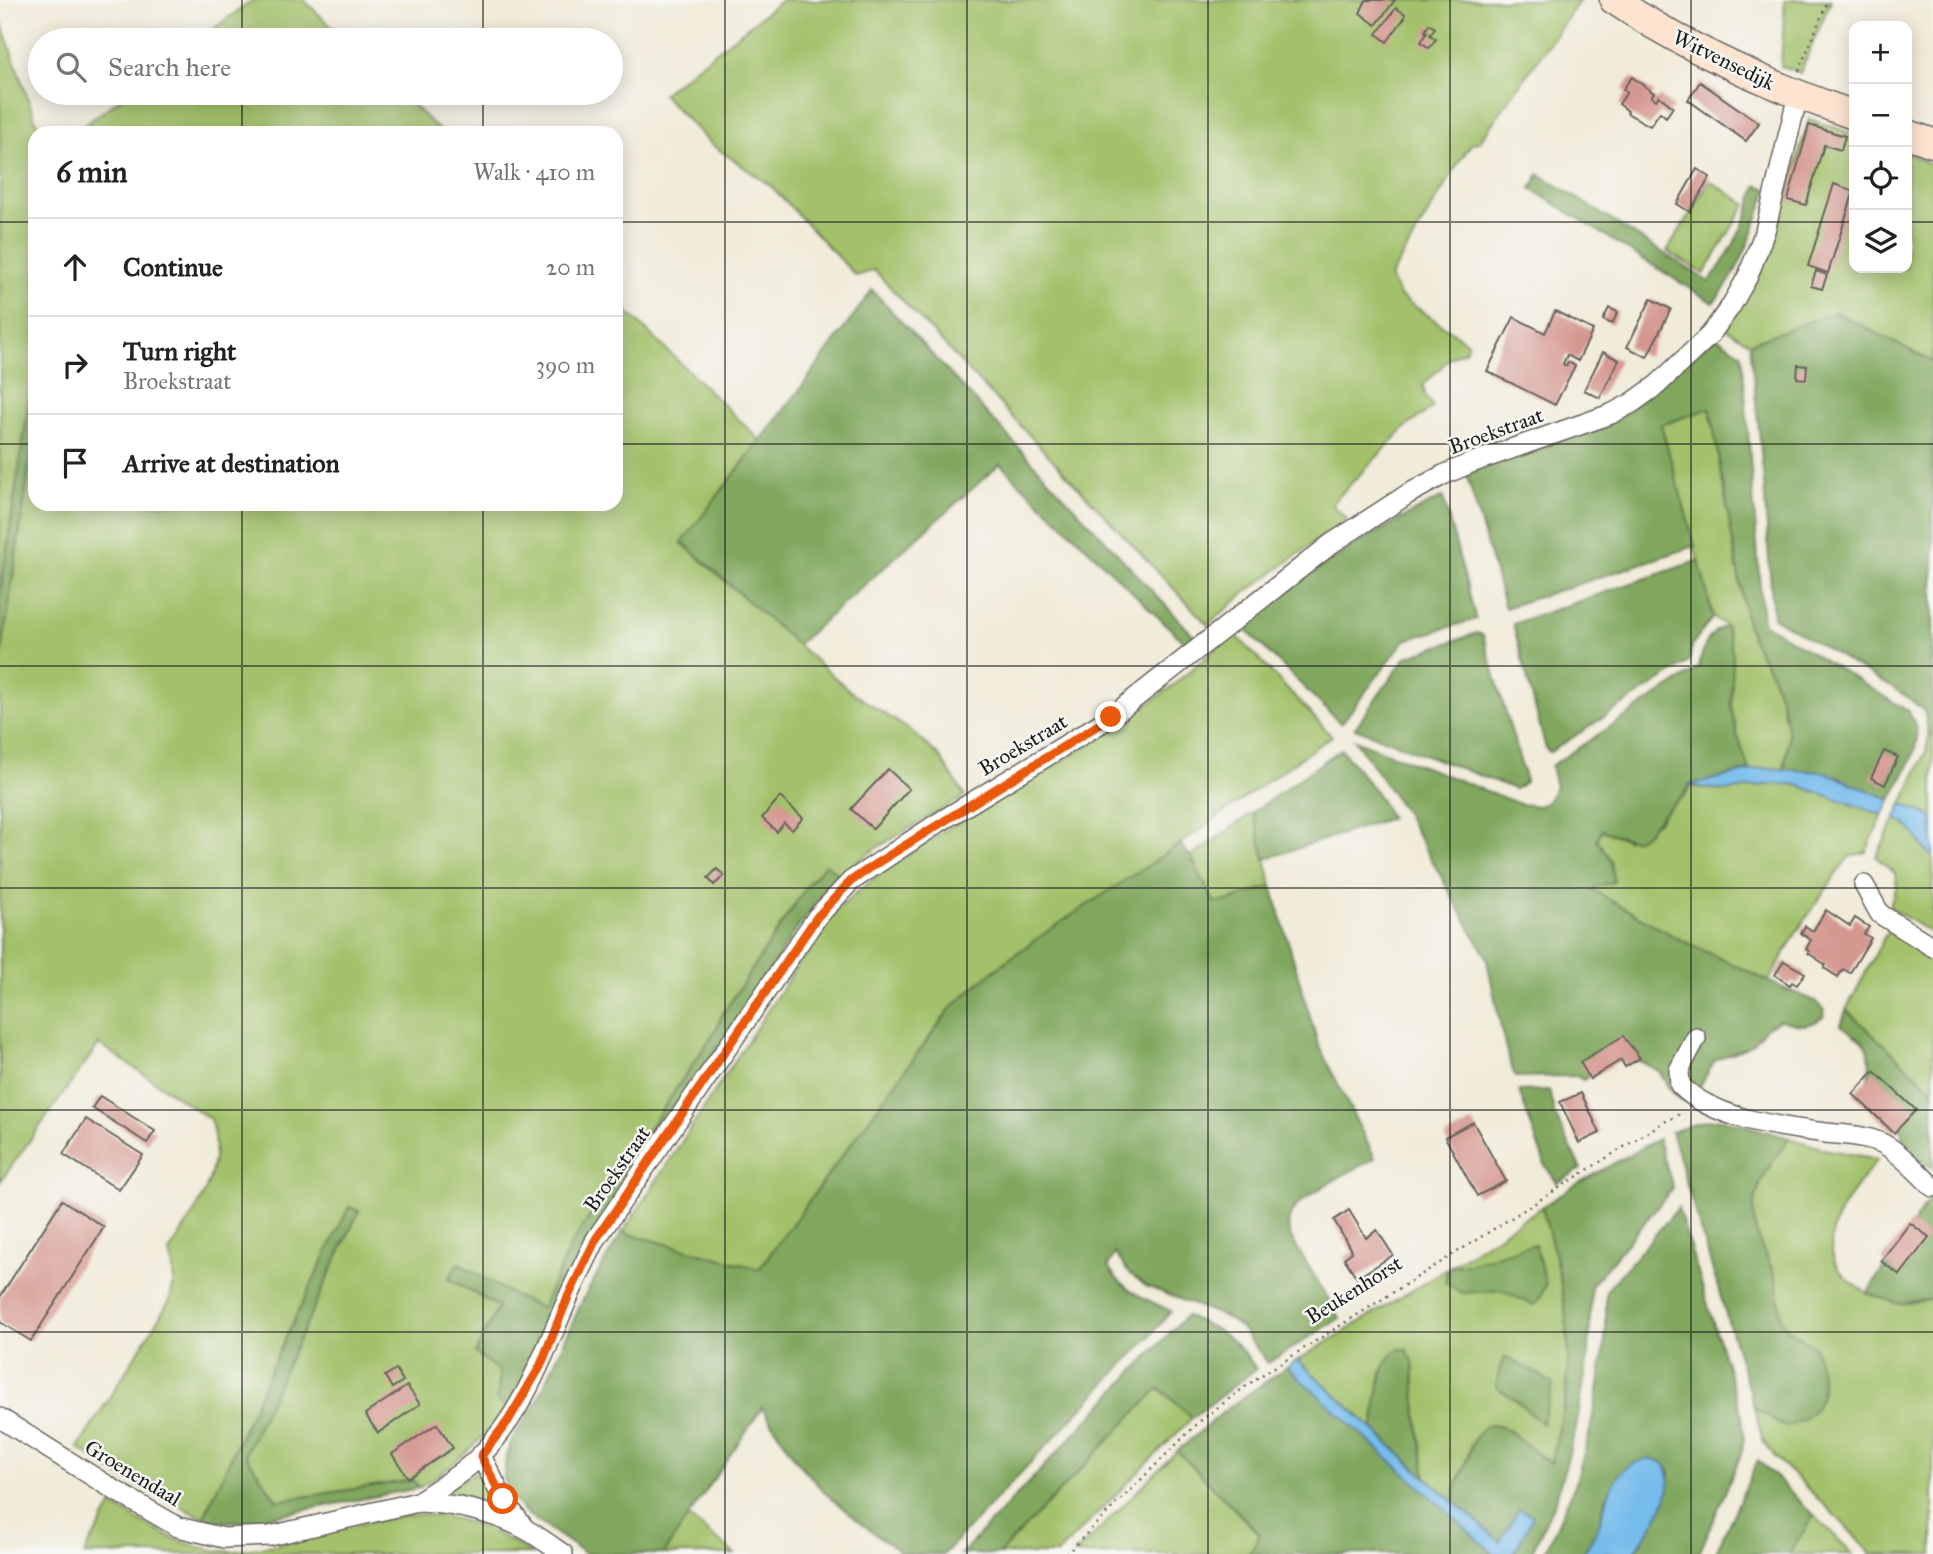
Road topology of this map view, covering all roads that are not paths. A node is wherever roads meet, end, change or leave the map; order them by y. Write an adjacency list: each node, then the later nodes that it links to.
1 (1614, 0): 2 (street, Witvensedijk)
2 (1798, 95): 3 (street, Witvensedijk); 11 (street, Broekstraat)
3 (1849, 113)
4 (1912, 136): 5 (street)
5 (1933, 143)
6 (1864, 885): 7 (street)
7 (1933, 947)
8 (1696, 1038): 9 (street)
9 (1933, 1187)
10 (0, 1418): 12 (street, Groenendaal)
11 (481, 1456): 12 (street, Broekstraat); 13 (street)
12 (418, 1502): 13 (street)
13 (525, 1529): 14 (street)
14 (563, 1554)

